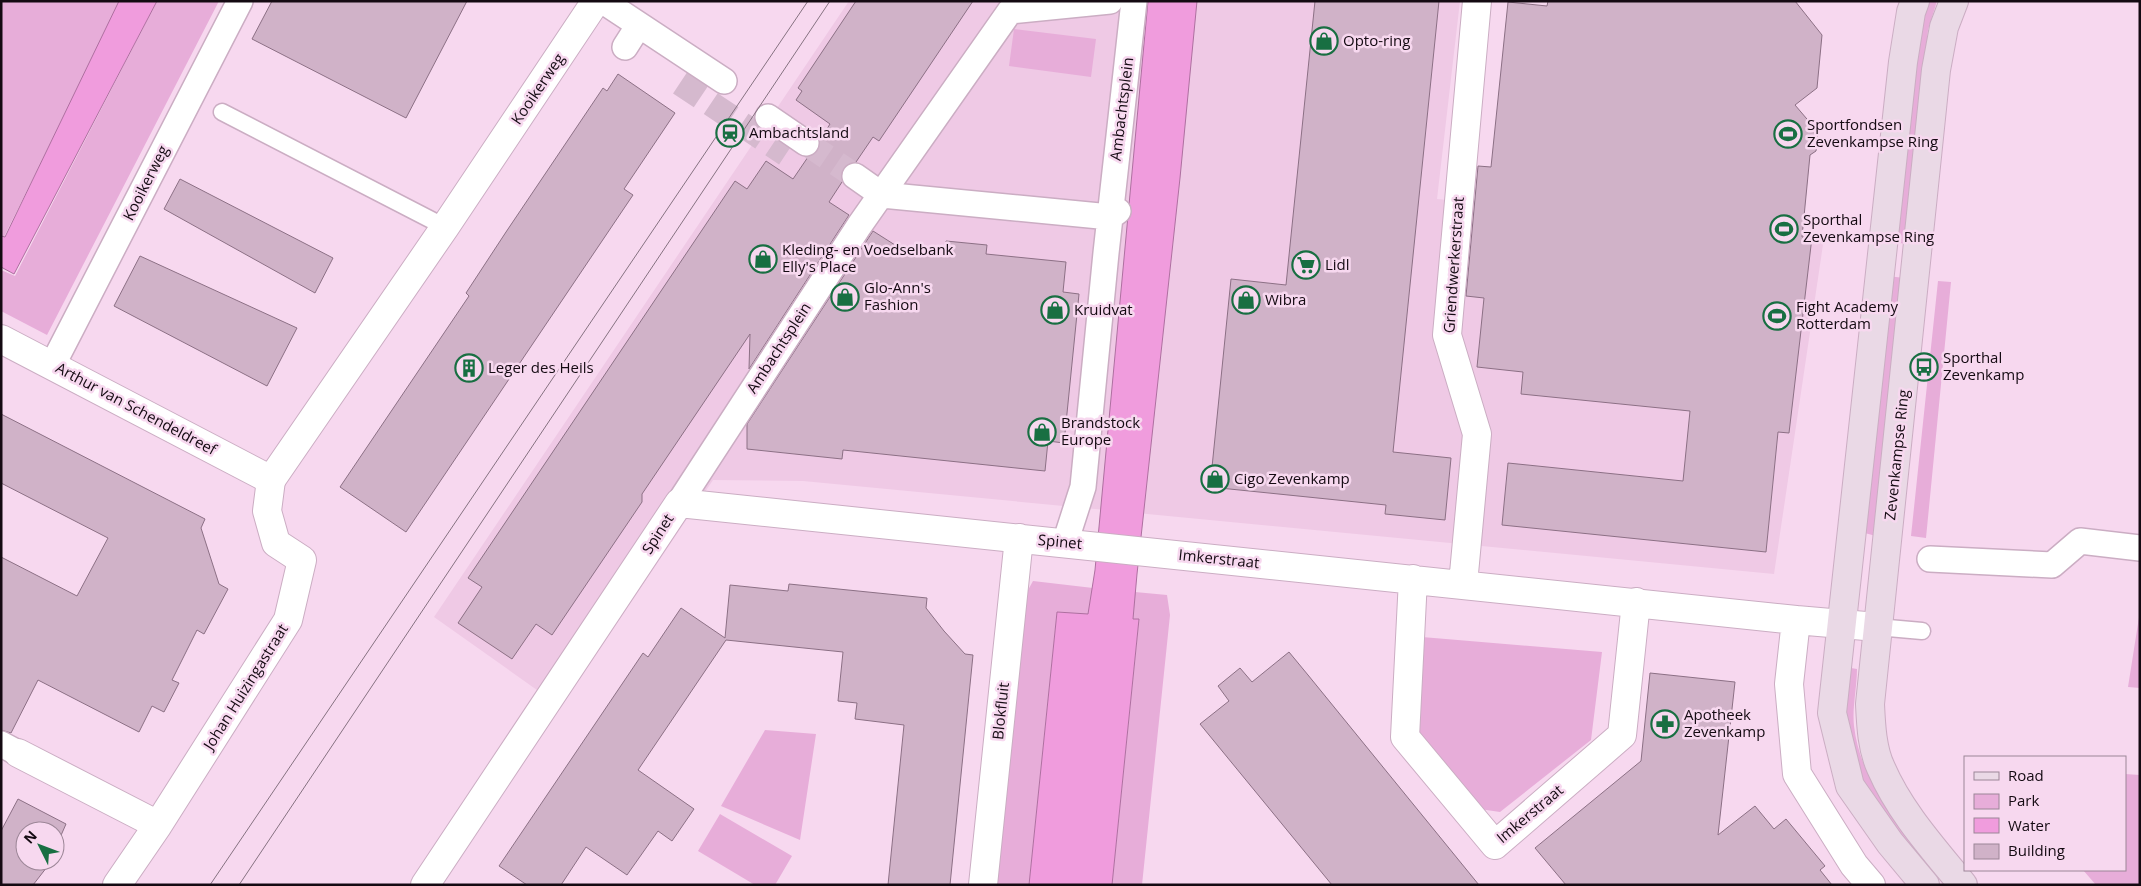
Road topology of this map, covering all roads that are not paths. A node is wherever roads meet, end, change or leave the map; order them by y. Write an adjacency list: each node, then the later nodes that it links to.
1 (240, 1): 19 (street, Kooikerweg)
2 (596, 1): 17 (street, Kooikerweg)
3 (603, 1): 9 (street)
4 (1110, 1): 15 (street, Ambachtsplein)
5 (1134, 1): 16 (street, Ambachtsplein)
6 (1477, 1): 28 (street, Griendwerkerstraat)
7 (1915, 1): 31 (main road)
8 (1954, 1): 32 (main road, Zevenkampse Ring)
9 (639, 25): 10 (street); 11 (street)
10 (625, 47)
11 (724, 81)
12 (222, 112): 17 (lane)
13 (768, 117): 14 (street)
14 (806, 143)
15 (865, 195): 16 (street); 21 (street, Ambachtsplein)
16 (1114, 214): 23 (street, Ambachtsplein)
17 (446, 227): 20 (street, Kooikerweg)
18 (1, 339): 19 (street, Arthur van Schendeldreef)
19 (52, 366): 20 (street, Arthur van Schendeldreef)
20 (271, 480): 35 (street, Johan Huizingastraat)
21 (679, 503): 22 (street, Spinet); 37 (street, Spinet)
22 (1019, 538): 23 (street, Spinet); 38 (street, Blokfluit)
23 (1078, 544): 25 (street, Spinet)
24 (2140, 548): 26 (street)
25 (1144, 551): 27 (street, Imkerstraat)
26 (1930, 559)
27 (1413, 578): 28 (street, Imkerstraat); 29 (street, Imkerstraat)
28 (1463, 584): 29 (street, Imkerstraat)
29 (1636, 602): 30 (street, Imkerstraat)
30 (1796, 620): 31 (street, Imkerstraat); 39 (street)
31 (1841, 623): 32 (street, Imkerstraat); 40 (main road)
32 (1877, 626): 33 (lane); 41 (main road, Zevenkampse Ring)
33 (1922, 631)
34 (10, 749): 35 (street)
35 (158, 825): 36 (street, Johan Huizingastraat)
36 (117, 885)
37 (425, 885)
38 (984, 885)
39 (1870, 885)
40 (1925, 885)
41 (1962, 885)

